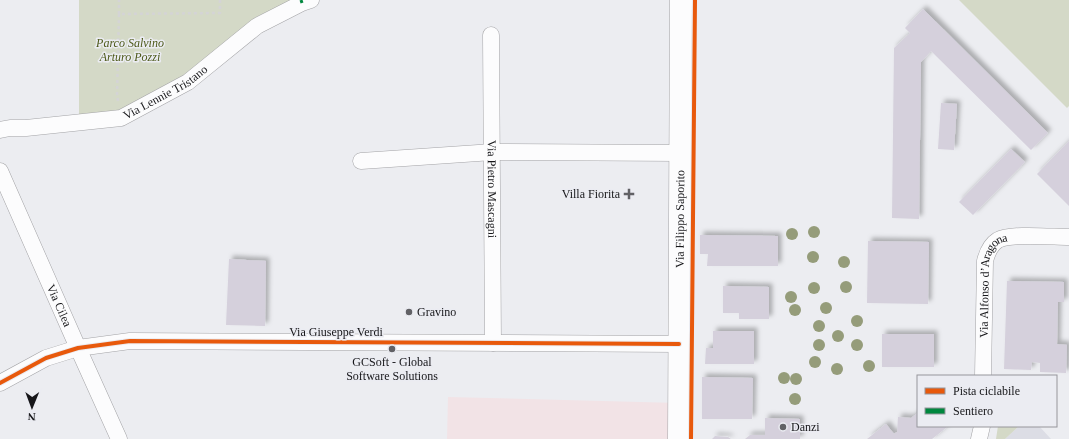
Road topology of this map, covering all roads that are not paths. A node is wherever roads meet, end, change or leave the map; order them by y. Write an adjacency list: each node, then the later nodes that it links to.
1 (311, 0): 4 (street, Via Lennie Tristano)
2 (681, 0): 6 (street, Via Filippo Saporito)
3 (491, 35): 5 (street, Via Pietro Mascagni)
4 (0, 130)
5 (493, 152): 6 (street); 7 (street); 10 (street, Via Pietro Mascagni)
6 (680, 153): 11 (street, Via Filippo Saporito)
7 (361, 161)
8 (0, 171): 12 (street, Via Cilea)
9 (1069, 237): 13 (street, Via Alfonso d’Aragona)
10 (493, 343): 11 (street, Via Giuseppe Verdi); 12 (street, Via Giuseppe Verdi)
11 (680, 344): 17 (street, Via Filippo Saporito)
12 (78, 348): 14 (street, Via Giuseppe Verdi); 16 (street, Via Cilea)
13 (983, 375)
14 (0, 383)
15 (982, 427): 18 (street)
16 (119, 439)
17 (679, 439)
18 (979, 439)

